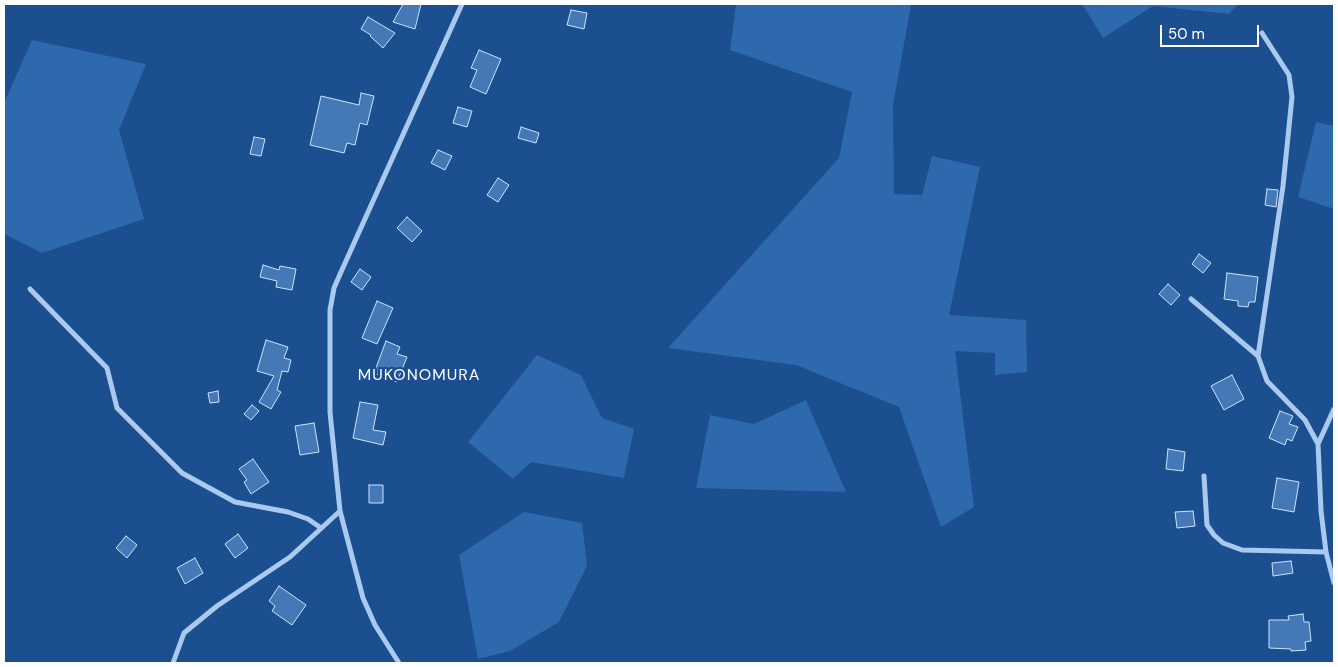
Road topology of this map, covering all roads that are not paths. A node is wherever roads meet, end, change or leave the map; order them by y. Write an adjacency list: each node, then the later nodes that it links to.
1 (462, 4): 9 (street)
2 (1262, 33): 5 (street)
3 (30, 288): 10 (street)
4 (1191, 299): 5 (street)
5 (1258, 356): 7 (street)
6 (1334, 409): 7 (street)
7 (1318, 444): 11 (street)
8 (1204, 476): 11 (street)
9 (340, 511): 10 (street); 14 (street)
10 (321, 528): 13 (street)
11 (1326, 552): 12 (street)
12 (1334, 583)
13 (173, 663)
14 (399, 663)

